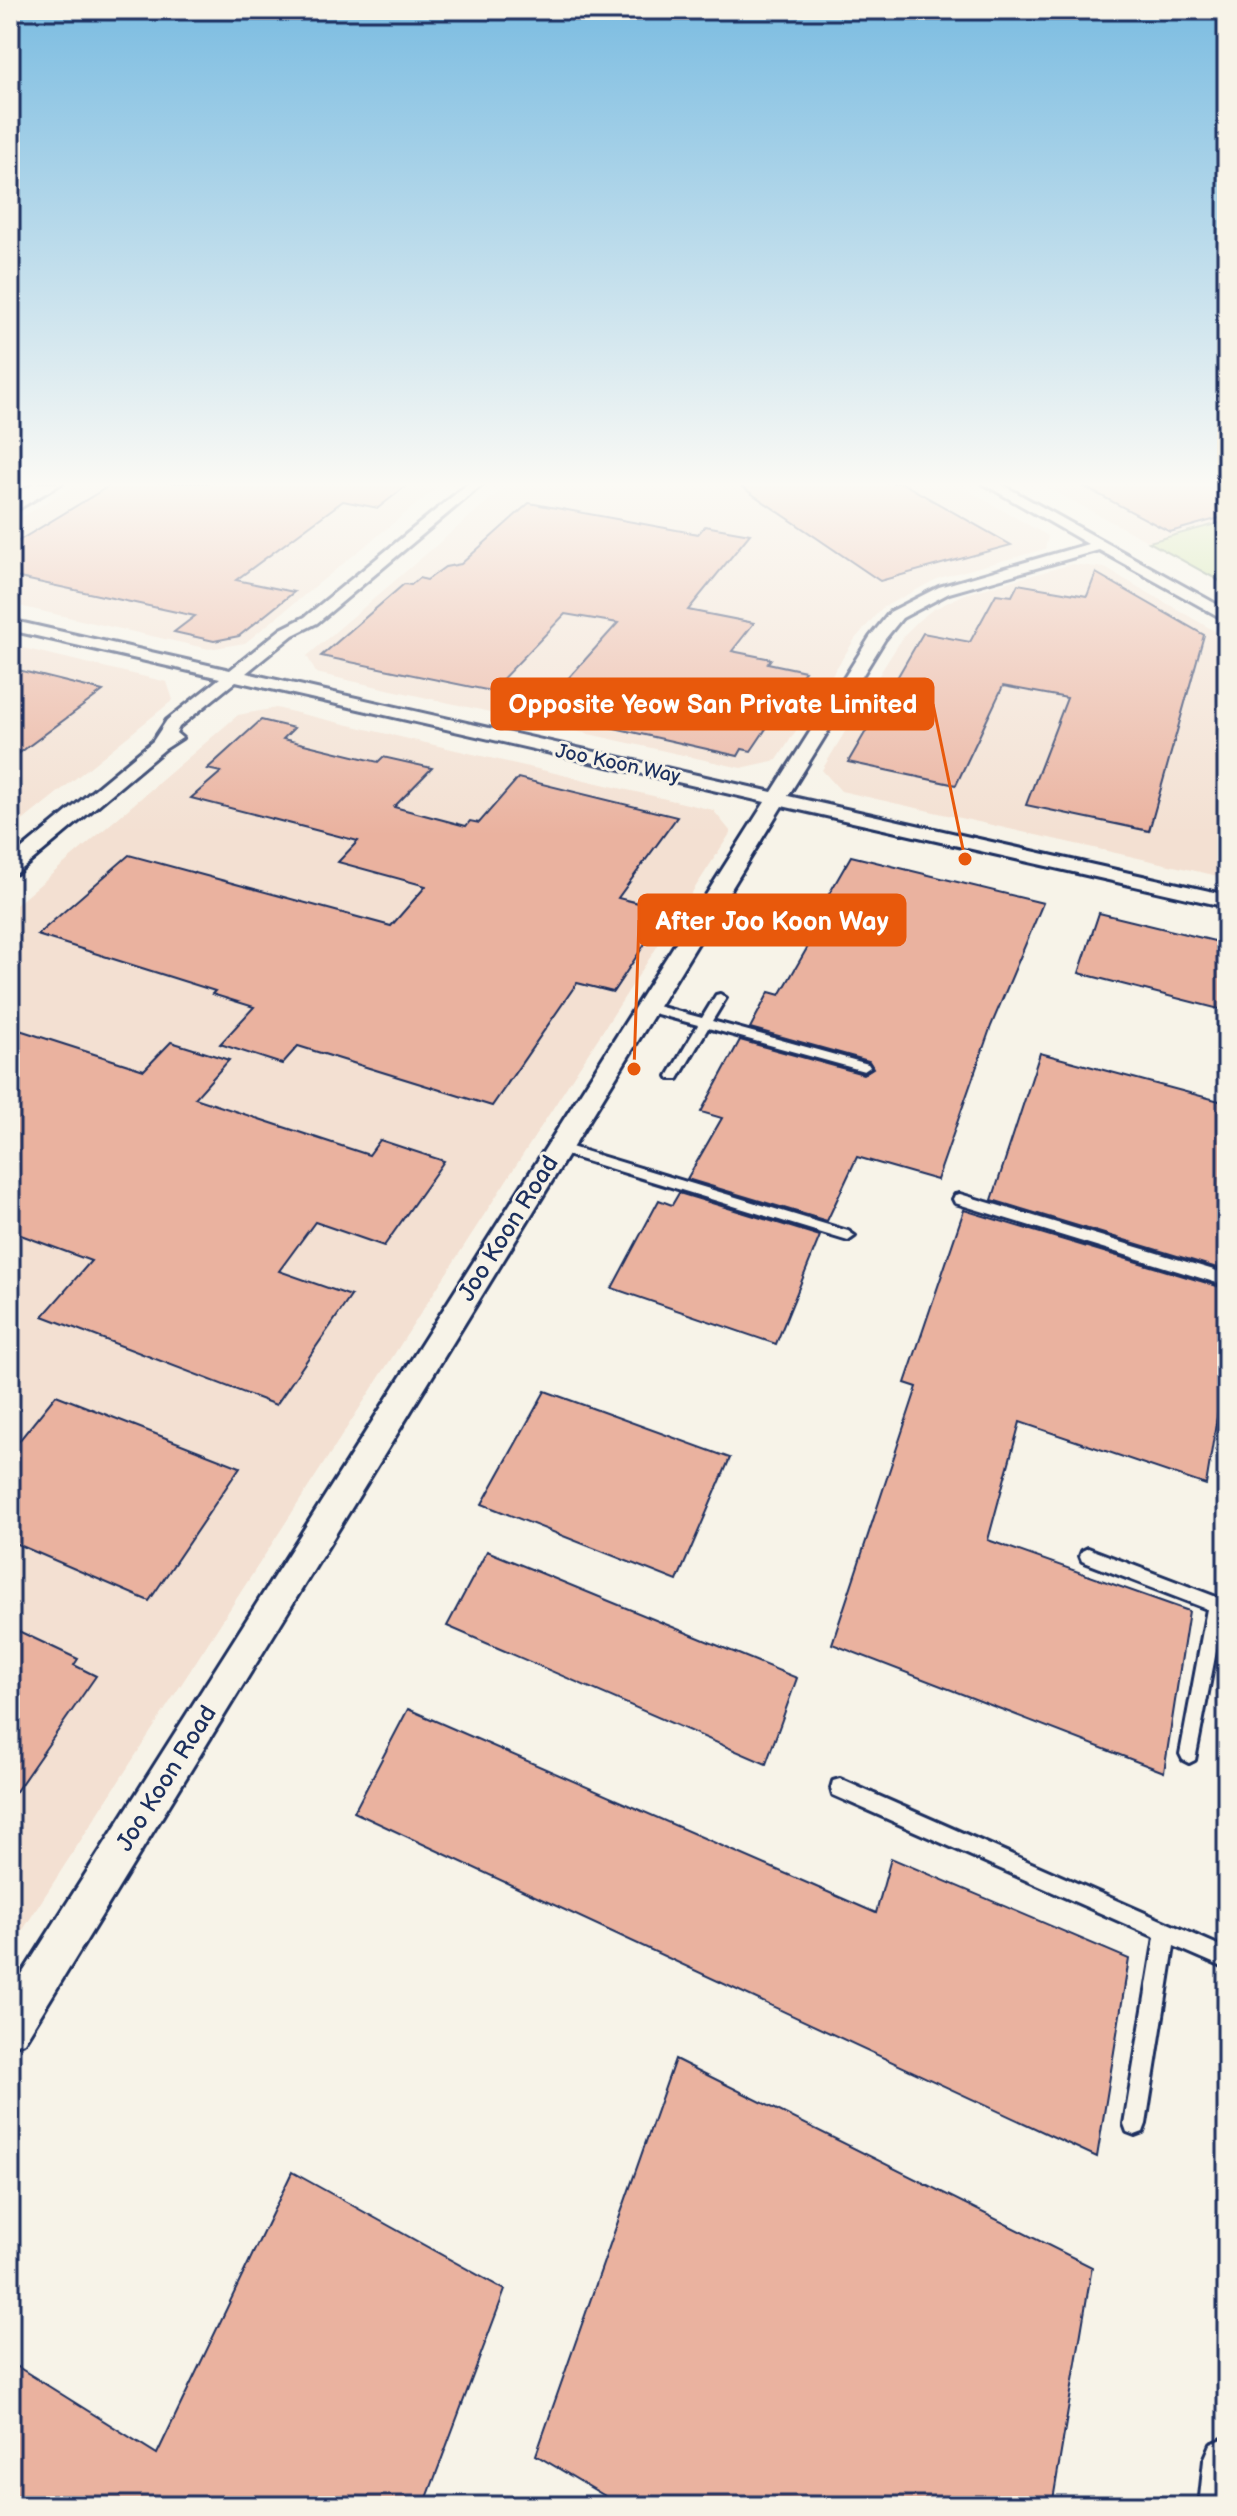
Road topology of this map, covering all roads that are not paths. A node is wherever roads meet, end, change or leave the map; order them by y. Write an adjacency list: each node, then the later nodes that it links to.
1 (335, 600): 6 (street)
2 (924, 600): 7 (street, Joo Koon Road)
3 (1199, 600): 4 (street)
4 (1227, 616)
5 (10, 625): 6 (street, Joo Koon Way)
6 (241, 678): 7 (street, Joo Koon Way); 8 (street)
7 (776, 798): 9 (street, Joo Koon Way); 11 (street, Joo Koon Road)
8 (10, 869)
9 (1227, 901)
10 (720, 998): 12 (lane)
11 (646, 1007): 12 (lane); 15 (street, Joo Koon Road)
12 (705, 1023): 13 (lane); 14 (lane)
13 (864, 1067)
14 (674, 1076)
15 (558, 1148): 17 (lane); 25 (street, Joo Koon Road)
16 (960, 1199): 18 (lane)
17 (848, 1236)
18 (1227, 1280)
19 (1088, 1556): 20 (lane)
20 (1221, 1607): 21 (lane)
21 (1189, 1754)
22 (840, 1788): 23 (lane)
23 (1166, 1932): 24 (lane); 26 (lane)
24 (1227, 1959)
25 (10, 2028)
26 (1135, 2124)
27 (1227, 2460): 28 (street)
28 (1222, 2506)

